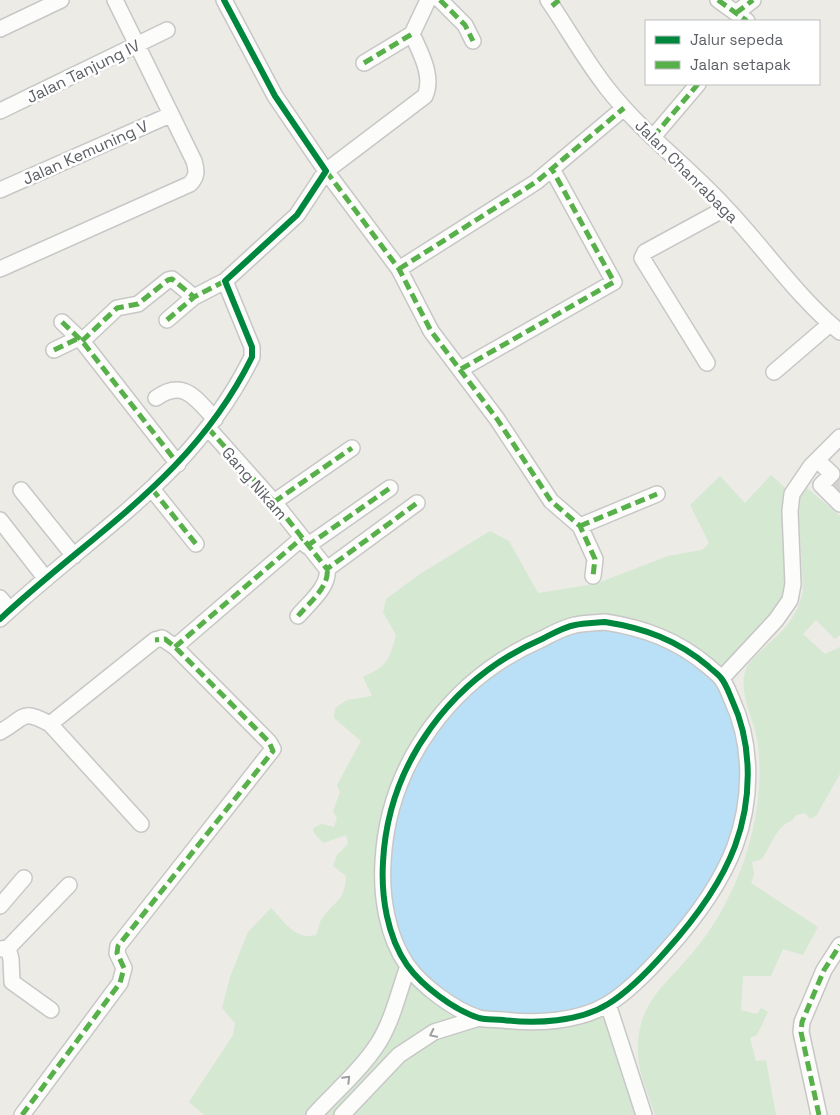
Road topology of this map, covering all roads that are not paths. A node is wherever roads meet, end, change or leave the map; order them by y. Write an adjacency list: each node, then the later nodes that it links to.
1 (61, 0): 10 (street)
2 (114, 0): 14 (street)
3 (224, 0): 22 (street)
4 (428, 0): 12 (street)
5 (440, 0): 13 (street)
6 (718, 0): 9 (street)
7 (753, 0): 9 (street)
8 (553, 2): 17 (street, Jalan Chanrabaga)
9 (742, 17)
10 (0, 28)
11 (167, 30): 14 (street, Jalan Tanjung IV)
12 (412, 34): 15 (street); 22 (street)
13 (474, 41)
14 (137, 45): 18 (street, Jalan Tanjung IV); 19 (street)
15 (364, 63)
16 (697, 85): 20 (street)
17 (624, 108): 20 (street, Jalan Chanrabaga); 21 (street)
18 (0, 111)
19 (170, 115): 23 (street, Jalan Kemuning V); 25 (street)
20 (652, 137): 24 (street, Jalan Chanrabaga)
21 (552, 169): 26 (street); 35 (street)
22 (326, 171): 26 (street); 27 (street)
23 (0, 190)
24 (726, 208): 31 (street, Jalan Chanrabaga); 34 (street)
25 (0, 269)
26 (398, 269): 35 (street)
27 (225, 281): 28 (street); 38 (street)
28 (194, 297): 29 (street); 32 (street)
29 (167, 320)
30 (62, 322): 32 (street)
31 (835, 328): 36 (street)
32 (80, 340): 33 (street); 42 (street)
33 (54, 350)
34 (707, 363)
35 (462, 369): 51 (street)
36 (774, 372)
37 (156, 398): 38 (street, Gang Nikam)
38 (212, 423): 42 (street); 47 (street, Gang Nikam)
39 (840, 437): 41 (street)
40 (352, 448): 47 (street)
41 (817, 460): 49 (street); 62 (street)
42 (178, 464): 45 (street)
43 (390, 488): 52 (street)
44 (21, 490): 54 (street)
45 (152, 490): 53 (street); 54 (street)
46 (657, 494): 51 (street)
47 (274, 502): 52 (street, Gang Nikam)
48 (417, 503): 55 (street)
49 (840, 504)
50 (0, 520): 57 (street)
51 (580, 526): 56 (street)
52 (304, 542): 55 (street, Gang Nikam); 61 (street)
53 (196, 544)
54 (74, 556): 57 (street)
55 (326, 568): 60 (street)
56 (593, 576)
57 (46, 579): 59 (street)
58 (0, 598): 59 (street)
59 (5, 615)
60 (298, 616)
61 (175, 647): 63 (street); 75 (street)
62 (722, 678): 71 (street); 72 (street)
63 (50, 724): 64 (street); 65 (street)
64 (0, 732)
65 (141, 824)
66 (24, 878): 68 (street)
67 (69, 885): 70 (street)
68 (0, 906)
69 (840, 944): 79 (street)
70 (4, 948): 73 (street)
71 (408, 966): 74 (street); 76 (street, one-way to 71)
72 (608, 1004): 74 (street); 78 (street)
73 (51, 1010)
74 (479, 1018): 77 (street, one-way to 77)
75 (22, 1115)
76 (314, 1115)
77 (342, 1115)
78 (644, 1115)
79 (820, 1115)

